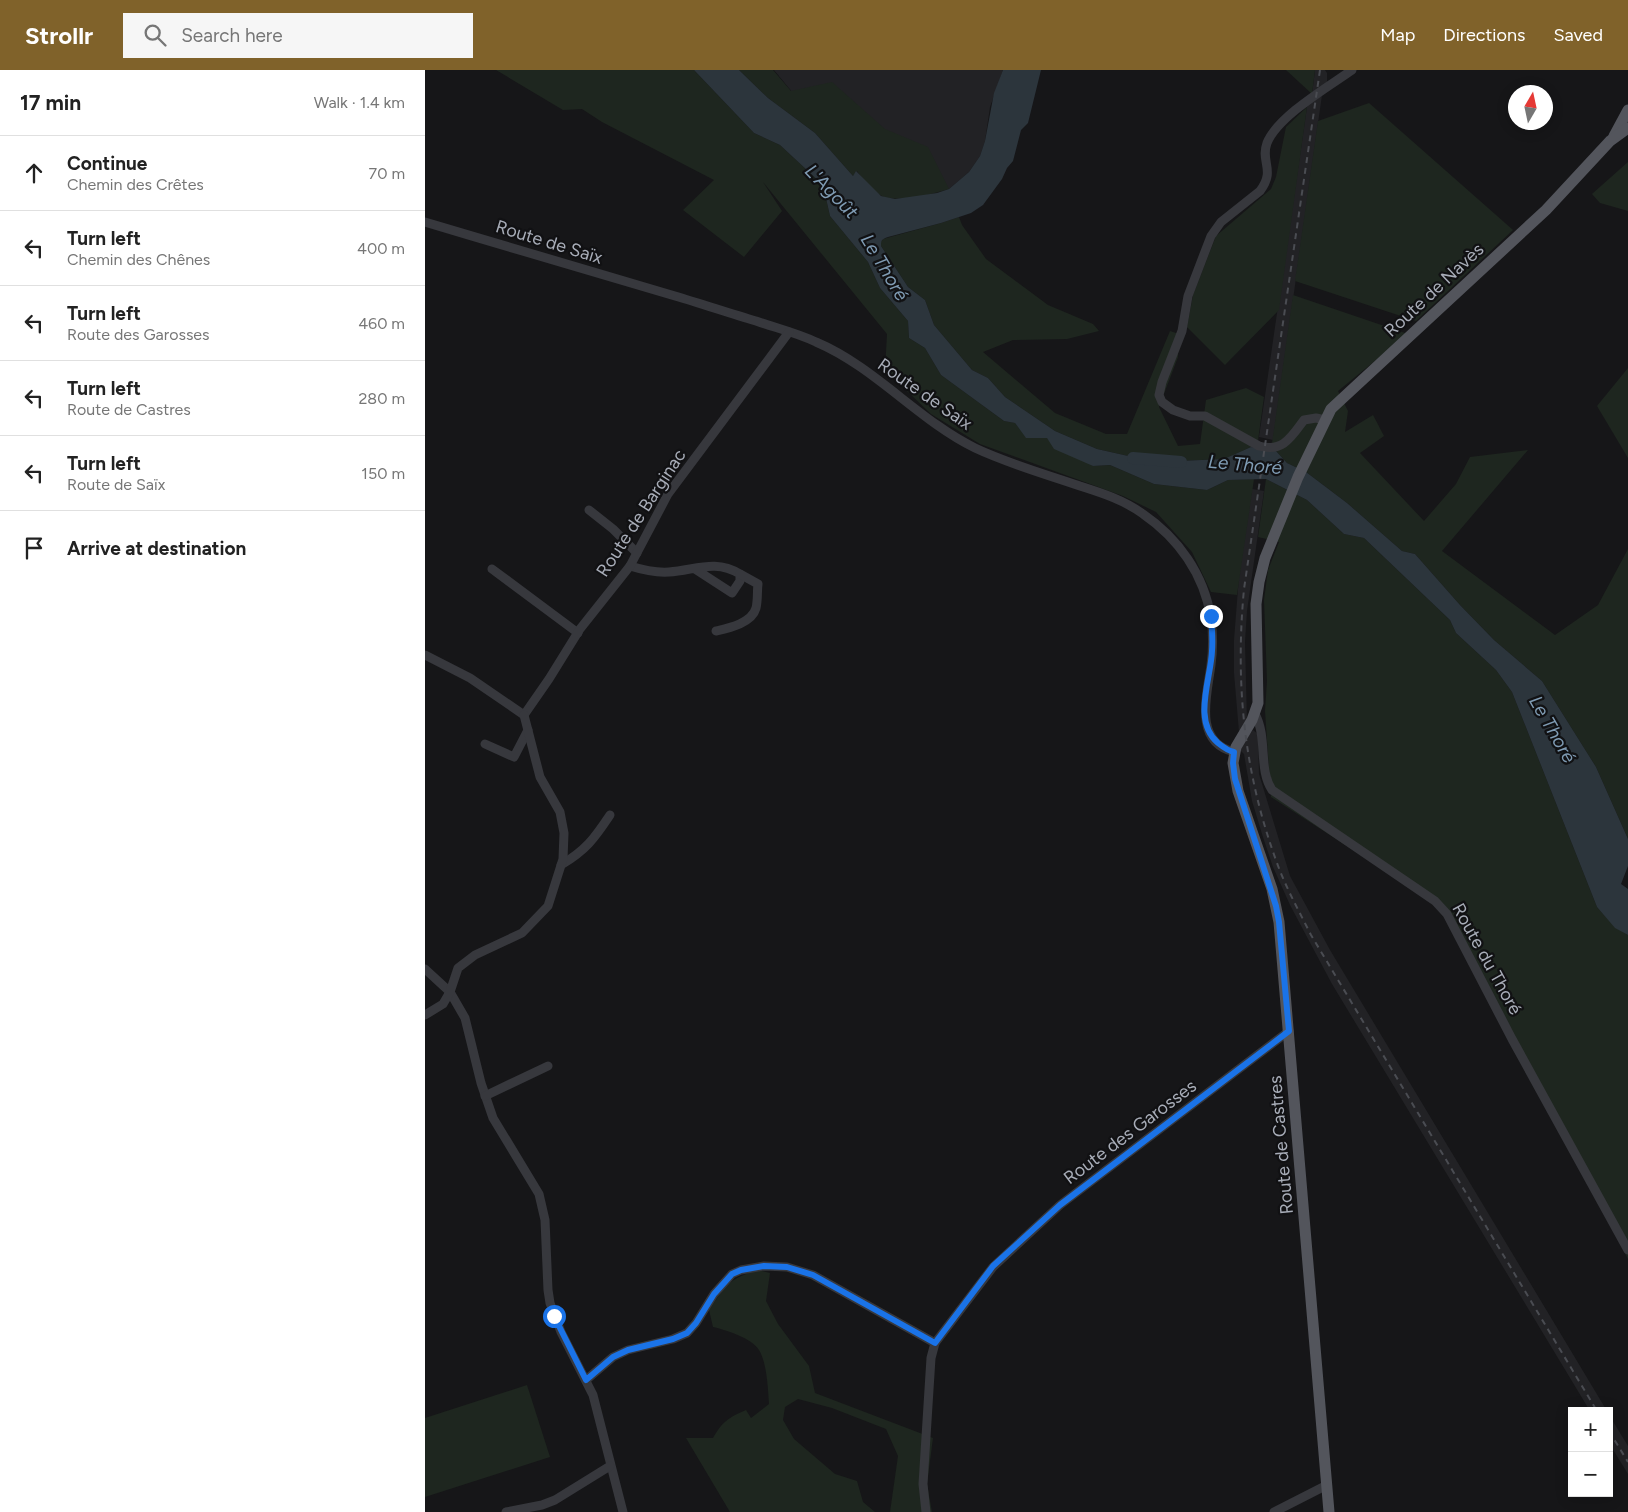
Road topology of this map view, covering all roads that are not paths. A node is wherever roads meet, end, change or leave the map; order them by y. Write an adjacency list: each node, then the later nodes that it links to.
1 (1353, 70): 7 (street)
2 (1628, 110): 4 (main road, Route de Navès)
3 (1628, 128): 4 (main road, Route de Navès)
4 (1610, 142): 7 (main road, Route de Navès)
5 (425, 222): 6 (street, Route de Saïx)
6 (789, 332): 9 (street, Route de Barginac); 21 (street, Route de Saïx)
7 (1326, 420): 17 (main road, Route de Navès)
8 (589, 510): 9 (street)
9 (637, 553): 10 (street, Route de Barginac)
10 (630, 566): 11 (street); 15 (street, Route de Barginac)
11 (695, 569): 13 (street); 13 (street)
12 (492, 570): 15 (street)
13 (740, 574): 14 (street)
14 (716, 631)
15 (578, 633): 18 (street, Route de Barginac)
16 (425, 655): 18 (street)
17 (1255, 714): 21 (main road); 30 (street, Route du Thoré)
18 (524, 715): 19 (street)
19 (528, 730): 20 (street); 23 (street)
20 (485, 744)
21 (1234, 752): 27 (main road, Route de Castres)
22 (610, 815): 23 (street)
23 (561, 865): 25 (street)
24 (425, 969): 25 (street)
25 (450, 992): 26 (street); 29 (street)
26 (425, 1016)
27 (1289, 1031): 31 (street, Route des Garosses); 34 (main road, Route de Castres)
28 (548, 1066): 29 (street)
29 (485, 1096): 32 (street)
30 (1628, 1250)
31 (935, 1343): 32 (street); 37 (street, Route des Garosses)
32 (586, 1380): 33 (street)
33 (610, 1466): 35 (street); 36 (street)
34 (1327, 1485): 38 (street); 39 (main road, Route de Castres)
35 (506, 1512)
36 (623, 1512)
37 (926, 1512)
38 (1274, 1512)
39 (1329, 1512)

